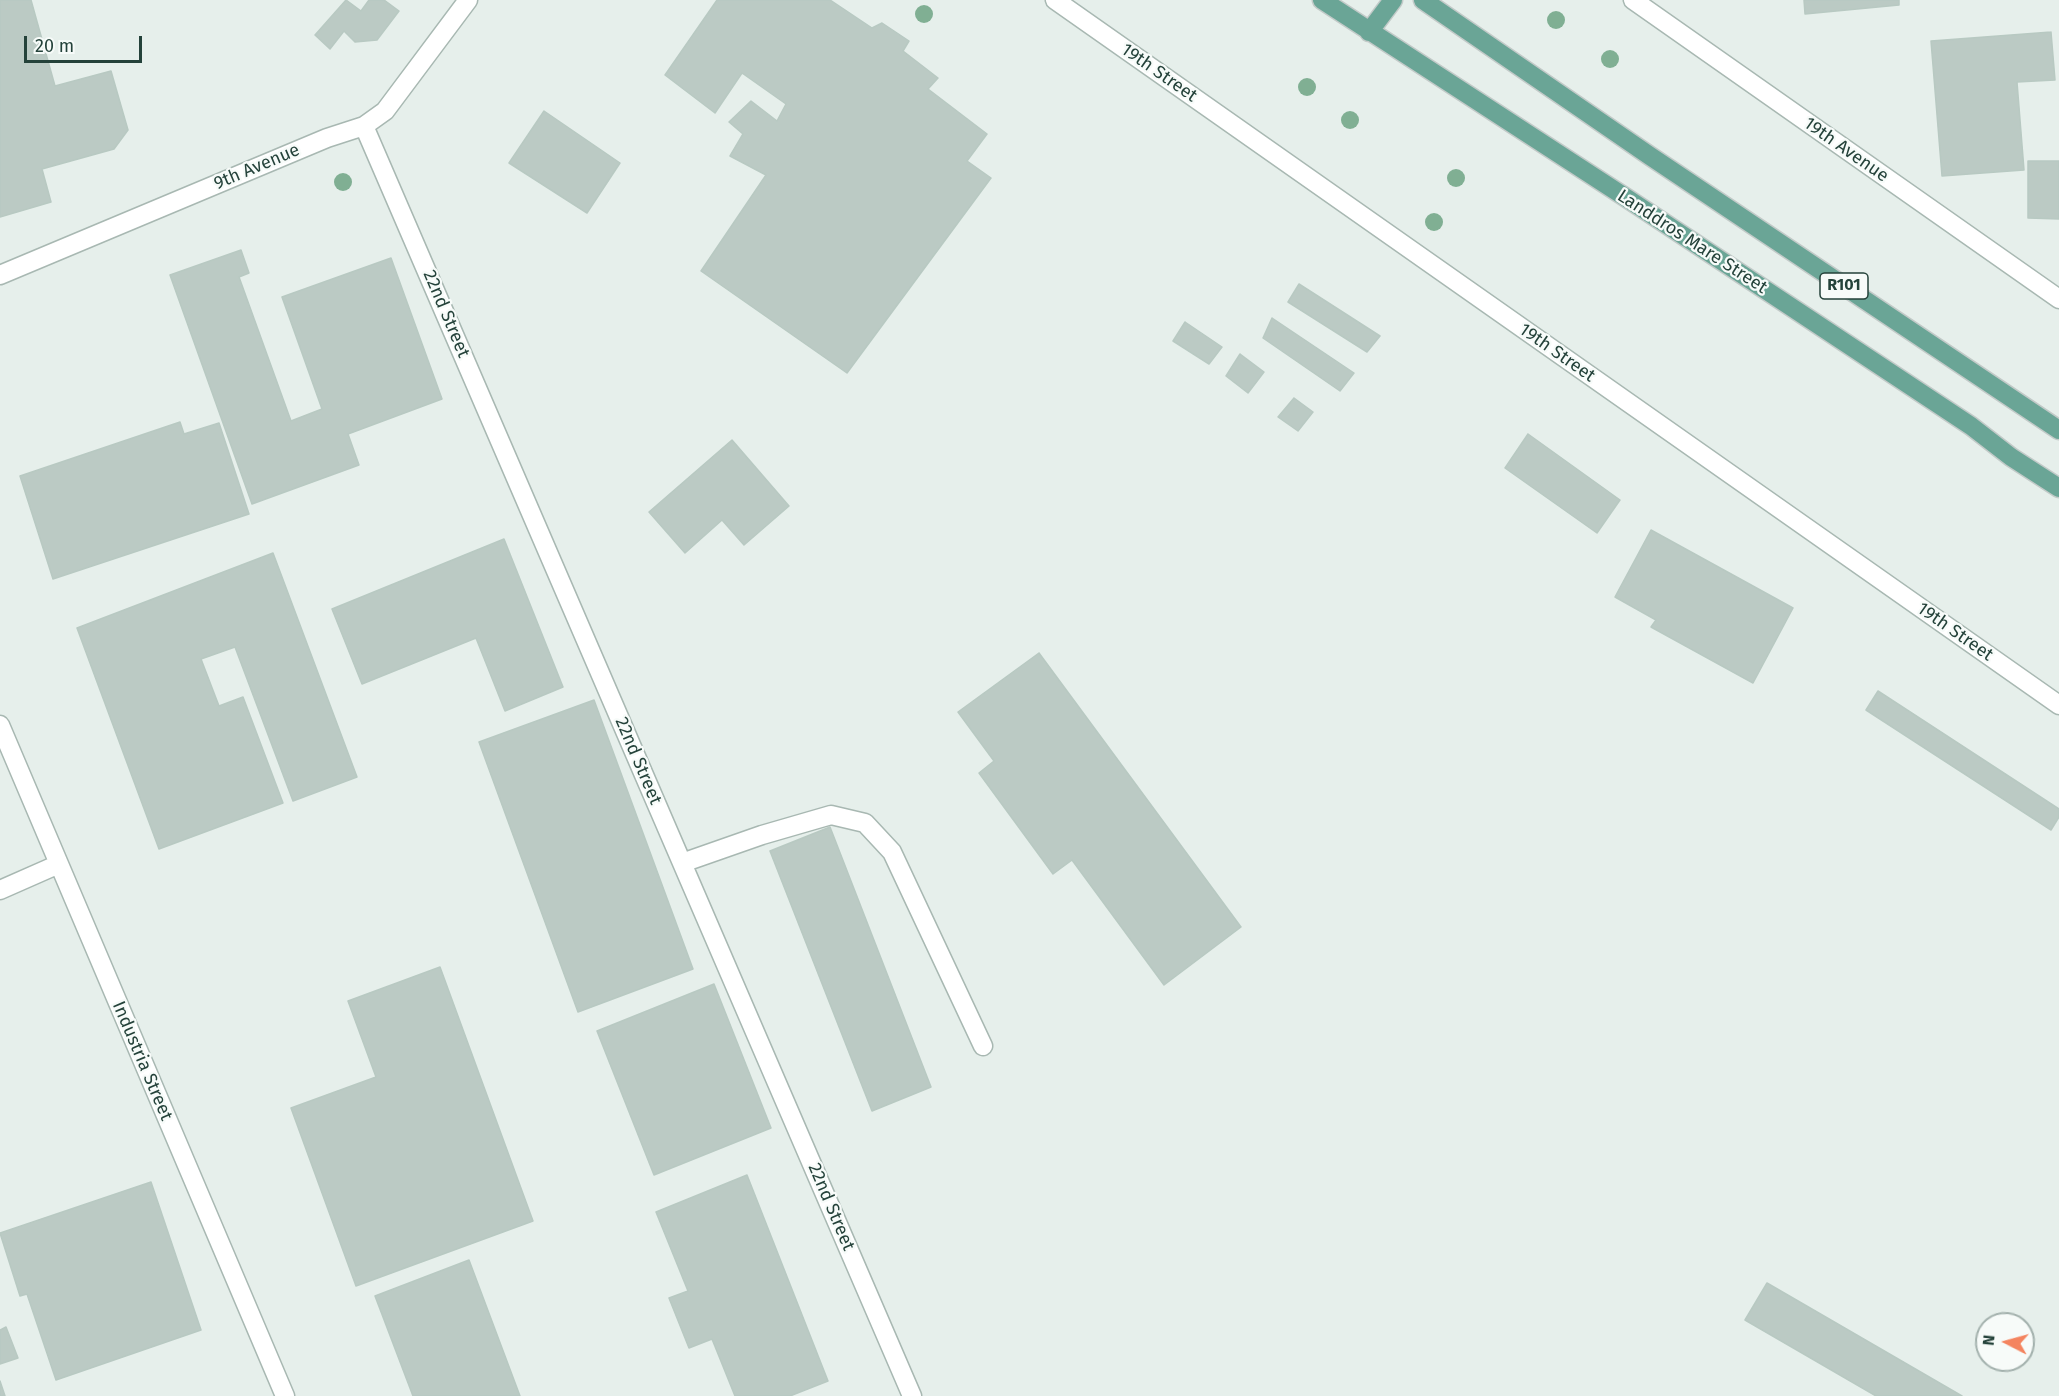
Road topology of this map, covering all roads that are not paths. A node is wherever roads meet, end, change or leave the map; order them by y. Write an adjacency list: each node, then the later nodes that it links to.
1 (468, 0): 8 (street, 9th Avenue)
2 (1055, 0): 13 (street, 19th Street)
3 (1322, 0): 7 (main road, Landdros Mare Street / R101)
4 (1393, 0): 7 (main road)
5 (1423, 0): 11 (main road, R101)
6 (1633, 0): 10 (street, 19th Avenue)
7 (1370, 32): 12 (main road, Landdros Mare Street / R101)
8 (364, 126): 9 (street, 9th Avenue); 15 (street, 22nd Street)
9 (0, 275)
10 (2059, 299)
11 (2059, 430)
12 (2059, 488)
13 (2059, 705)
14 (0, 725): 16 (street, Industria Street)
15 (682, 863): 18 (street); 20 (street, 22nd Street)
16 (59, 864): 17 (street); 19 (street, Industria Street)
17 (0, 890)
18 (983, 1046)
19 (285, 1396)
20 (912, 1396)

